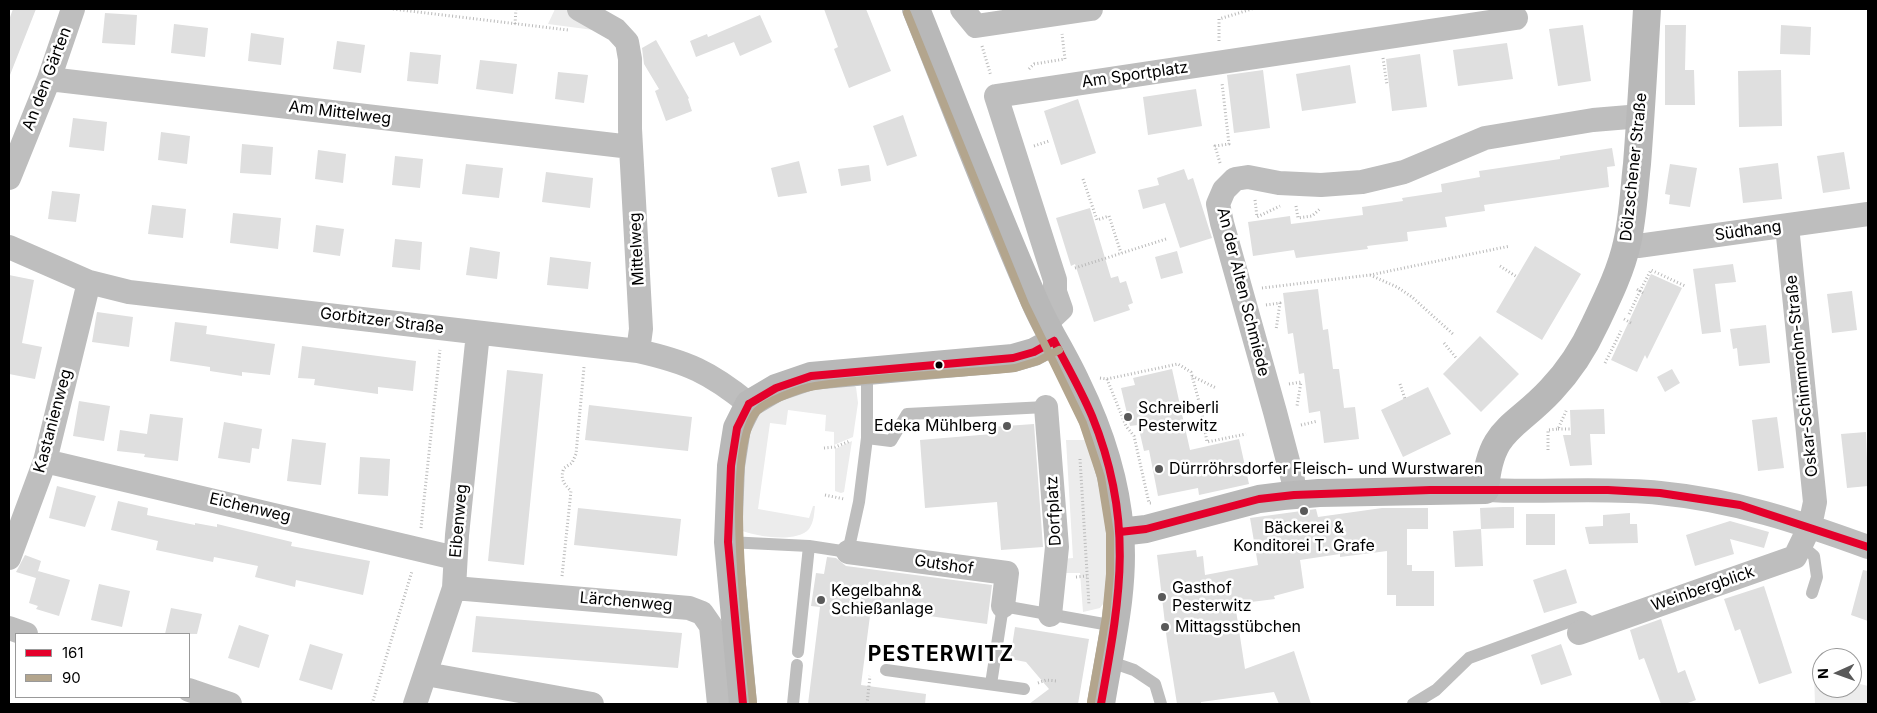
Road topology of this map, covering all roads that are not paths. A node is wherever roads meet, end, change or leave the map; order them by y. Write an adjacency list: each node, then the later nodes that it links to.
1 (73, 9): 8 (street, An den Gärten)
2 (916, 9): 18 (street)
3 (1091, 9): 5 (street)
4 (1646, 9): 9 (street, Dölzschener Straße)
5 (969, 17)
6 (1516, 18): 18 (street, Am Sportplatz)
7 (574, 19): 10 (street)
8 (49, 79): 10 (street, Am Mittelweg); 11 (street, An den Gärten)
9 (1641, 116): 14 (street, Dölzschener Straße); 26 (street, An der Alten Schmiede)
10 (631, 147): 19 (street, Mittelweg)
11 (9, 178)
12 (1868, 214): 13 (street, Südhang)
13 (1787, 226): 14 (street, Südhang); 28 (street, Oskar-Schimmrohn-Straße)
14 (1627, 244): 25 (street, Dölzschener Straße)
15 (9, 247): 16 (street, Gorbitzer Straße)
16 (89, 282): 17 (street, Gorbitzer Straße); 24 (street, Kastanienweg)
17 (478, 332): 19 (street, Gorbitzer Straße); 34 (street, Eibenweg)
18 (1050, 333): 20 (street); 27 (street)
19 (638, 351): 21 (street, Gorbitzer Straße)
20 (867, 371): 21 (street); 23 (lane)
21 (748, 404): 29 (street)
22 (1046, 407): 23 (lane); 38 (street, Dorfplatz)
23 (867, 438): 32 (lane)
24 (45, 461): 33 (street, Kastanienweg); 34 (street, Eichenweg)
25 (1485, 490): 26 (street); 28 (street)
26 (1294, 494): 27 (street)
27 (1120, 532): 39 (street)
28 (1806, 536): 31 (street); 36 (lane); 41 (street, Weinbergblick)
29 (728, 542): 30 (lane); 53 (street)
30 (809, 546): 32 (lane); 54 (lane)
31 (1868, 547)
32 (848, 552): 37 (street, Gutshof)
33 (9, 558)
34 (454, 558): 35 (street, Eibenweg)
35 (454, 588): 45 (street, Eibenweg); 52 (street, Lärchenweg)
36 (1812, 593)
37 (1003, 606): 38 (lane); 46 (lane, Gutshof)
38 (1050, 614): 39 (lane)
39 (1115, 626): 43 (street)
40 (9, 628): 42 (street)
41 (1588, 630): 57 (lane)
42 (23, 633)
43 (1108, 661): 55 (street); 56 (lane)
44 (886, 670): 46 (lane)
45 (426, 674): 50 (street, Eibenweg); 51 (street)
46 (990, 684): 47 (lane)
47 (1024, 689)
48 (190, 690): 49 (street)
49 (230, 704)
50 (415, 704)
51 (592, 704)
52 (718, 704)
53 (743, 704)
54 (793, 704)
55 (1101, 704)
56 (1161, 704)
57 (1413, 704)

